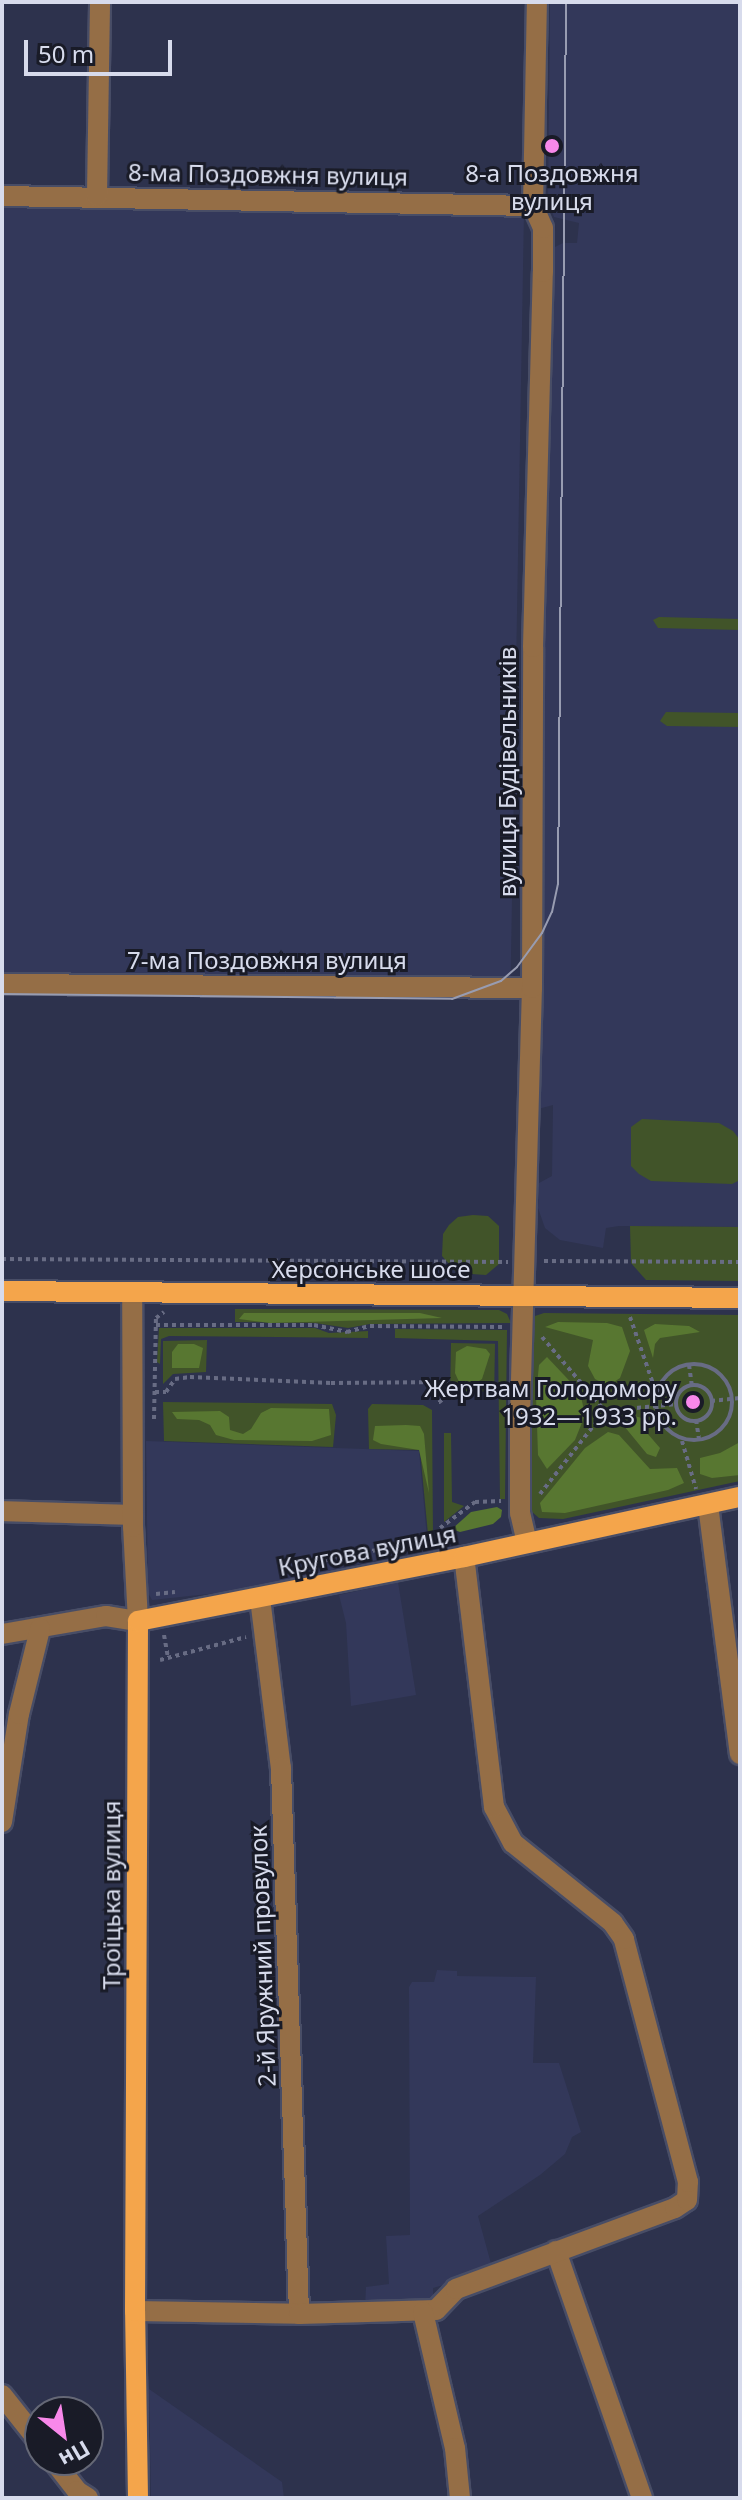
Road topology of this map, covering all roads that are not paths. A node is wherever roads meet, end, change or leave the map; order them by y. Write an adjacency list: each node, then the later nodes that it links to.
1 (100, 2): 4 (street)
2 (537, 2): 5 (street, вулиця Будівельників)
3 (2, 196): 4 (street, 8-ма Поздовжня вулиця)
4 (97, 196): 5 (street, 8-ма Поздовжня вулиця)
5 (533, 206): 7 (street, вулиця Будівельників)
6 (2, 984): 7 (street, 7-ма Поздовжня вулиця)
7 (532, 988): 10 (street, вулиця Будівельників)
8 (2, 1291): 9 (main road, Херсонське шосе)
9 (132, 1293): 10 (main road, Херсонське шосе); 15 (street, Троїцька вулиця)
10 (524, 1296): 11 (main road, Херсонське шосе); 16 (street, вулиця Будівельників)
11 (740, 1298)
12 (702, 1497): 13 (main road, Кругова вулиця); 16 (main road, Кругова вулиця); 22 (street)
13 (740, 1497)
14 (2, 1511): 15 (street)
15 (133, 1515): 19 (street, Троїцька вулиця)
16 (527, 1543): 17 (main road, Кругова вулиця)
17 (464, 1557): 18 (main road, Кругова вулиця); 24 (street)
18 (260, 1598): 19 (main road, Кругова вулиця); 27 (street, 2-й Яружний провулок)
19 (138, 1621): 20 (street, Кругова вулиця); 25 (main road, Троїцька вулиця)
20 (40, 1629): 21 (street, Кругова вулиця); 23 (street)
21 (2, 1634)
22 (740, 1754)
23 (2, 1822)
24 (556, 2251): 26 (street); 34 (street)
25 (135, 2311): 27 (street); 32 (main road, Троїцька вулиця)
26 (423, 2312): 27 (street); 33 (street)
27 (299, 2314)
28 (2, 2395): 29 (street)
29 (24, 2423)
30 (65, 2476): 31 (street)
31 (88, 2498)
32 (138, 2498)
33 (460, 2498)
34 (642, 2498)

